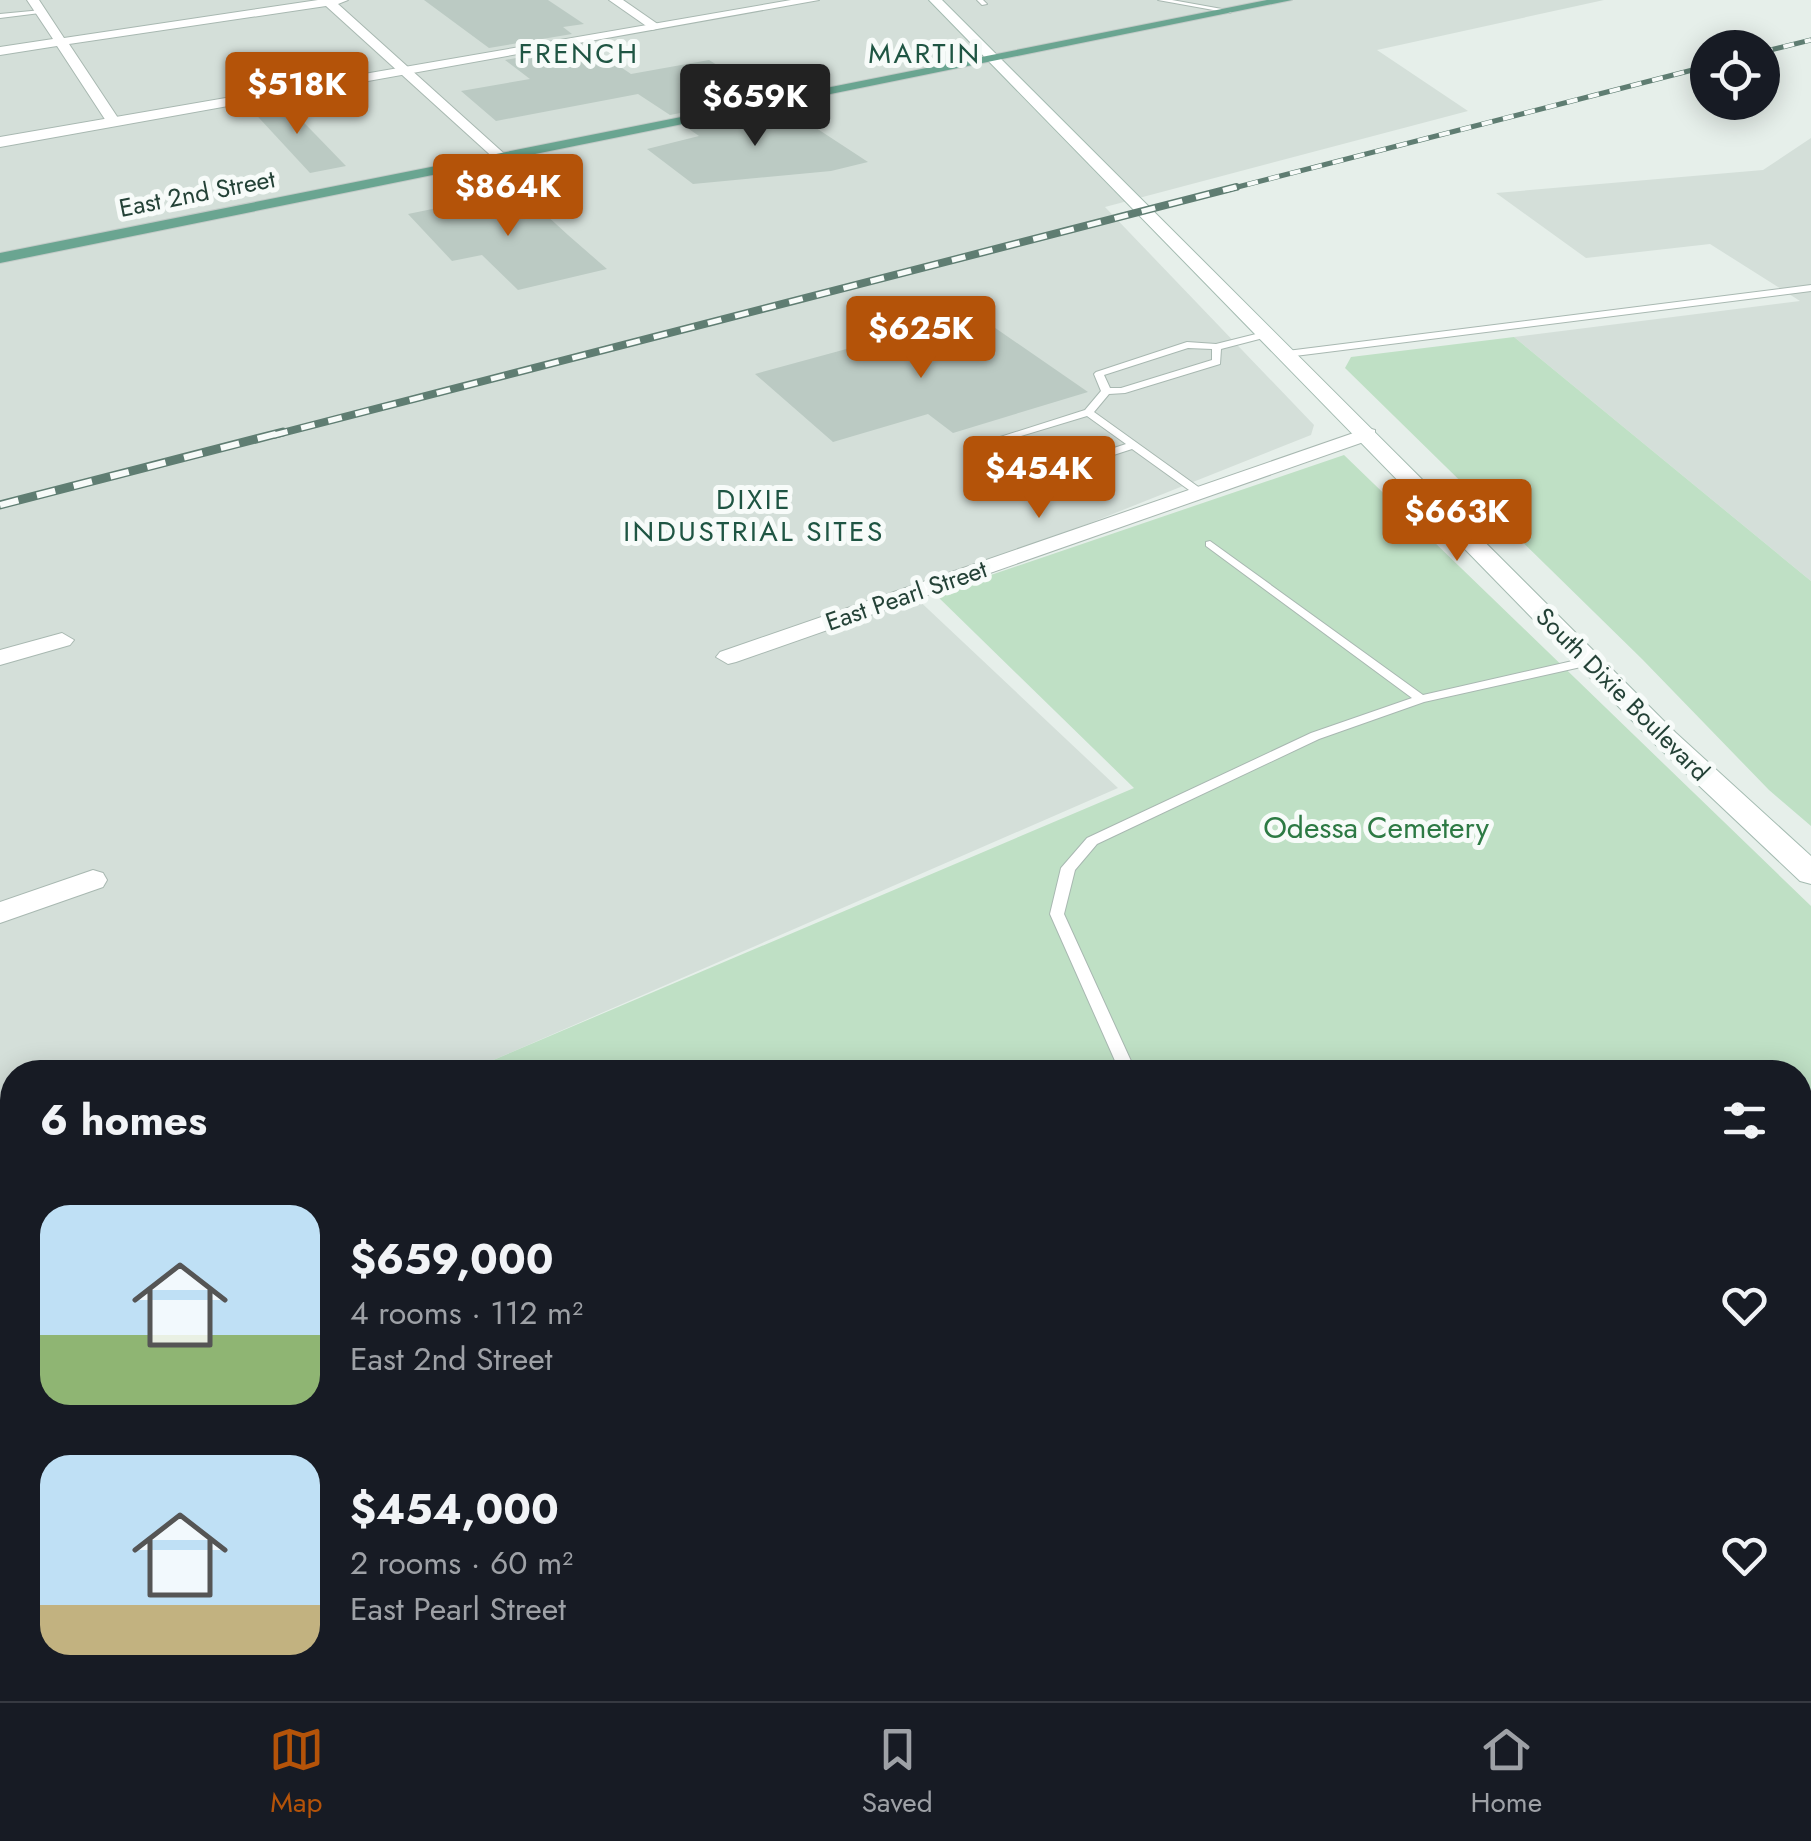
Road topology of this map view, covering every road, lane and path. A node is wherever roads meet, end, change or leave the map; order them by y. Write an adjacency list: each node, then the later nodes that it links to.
1 (615, 0): 10 (street)
2 (813, 0): 10 (main road)
3 (935, 0): 13 (main road, South Dixie Boulevard)
4 (1161, 0): 8 (lane)
5 (1286, 0): 8 (main road, East 2nd Street)
6 (332, 1): 11 (street); 14 (street)
7 (37, 5): 9 (lane); 11 (street)
8 (1230, 11): 13 (main road, East 2nd Street)
9 (0, 16)
10 (656, 27): 14 (main road)
11 (61, 42): 12 (street); 15 (street)
12 (0, 51)
13 (992, 59): 17 (main road, East 2nd Street); 20 (main road, South Dixie Boulevard)
14 (404, 70): 15 (main road); 17 (street)
15 (113, 122): 16 (main road)
16 (0, 142)
17 (502, 158): 18 (main road, East 2nd Street)
18 (0, 258)
19 (1811, 288): 22 (lane)
20 (1268, 334): 21 (lane); 22 (main road, South Dixie Boulevard)
21 (1216, 347): 23 (lane); 23 (lane)
22 (1288, 354): 25 (main road, South Dixie Boulevard)
23 (1106, 391): 24 (lane)
24 (1088, 412): 26 (lane); 27 (lane)
25 (1368, 434): 29 (street, East Pearl Street); 34 (main road, South Dixie Boulevard)
26 (1134, 445): 28 (lane); 29 (lane)
27 (974, 447)
28 (1045, 474)
29 (1200, 493): 32 (street, East Pearl Street)
30 (1210, 544): 35 (lane)
31 (62, 640): 33 (street)
32 (728, 657)
33 (0, 658)
34 (1590, 661): 35 (lane); 36 (main road, South Dixie Boulevard)
35 (1421, 698): 39 (lane)
36 (1811, 872)
37 (93, 880): 38 (street)
38 (0, 913)
39 (1123, 1060)

